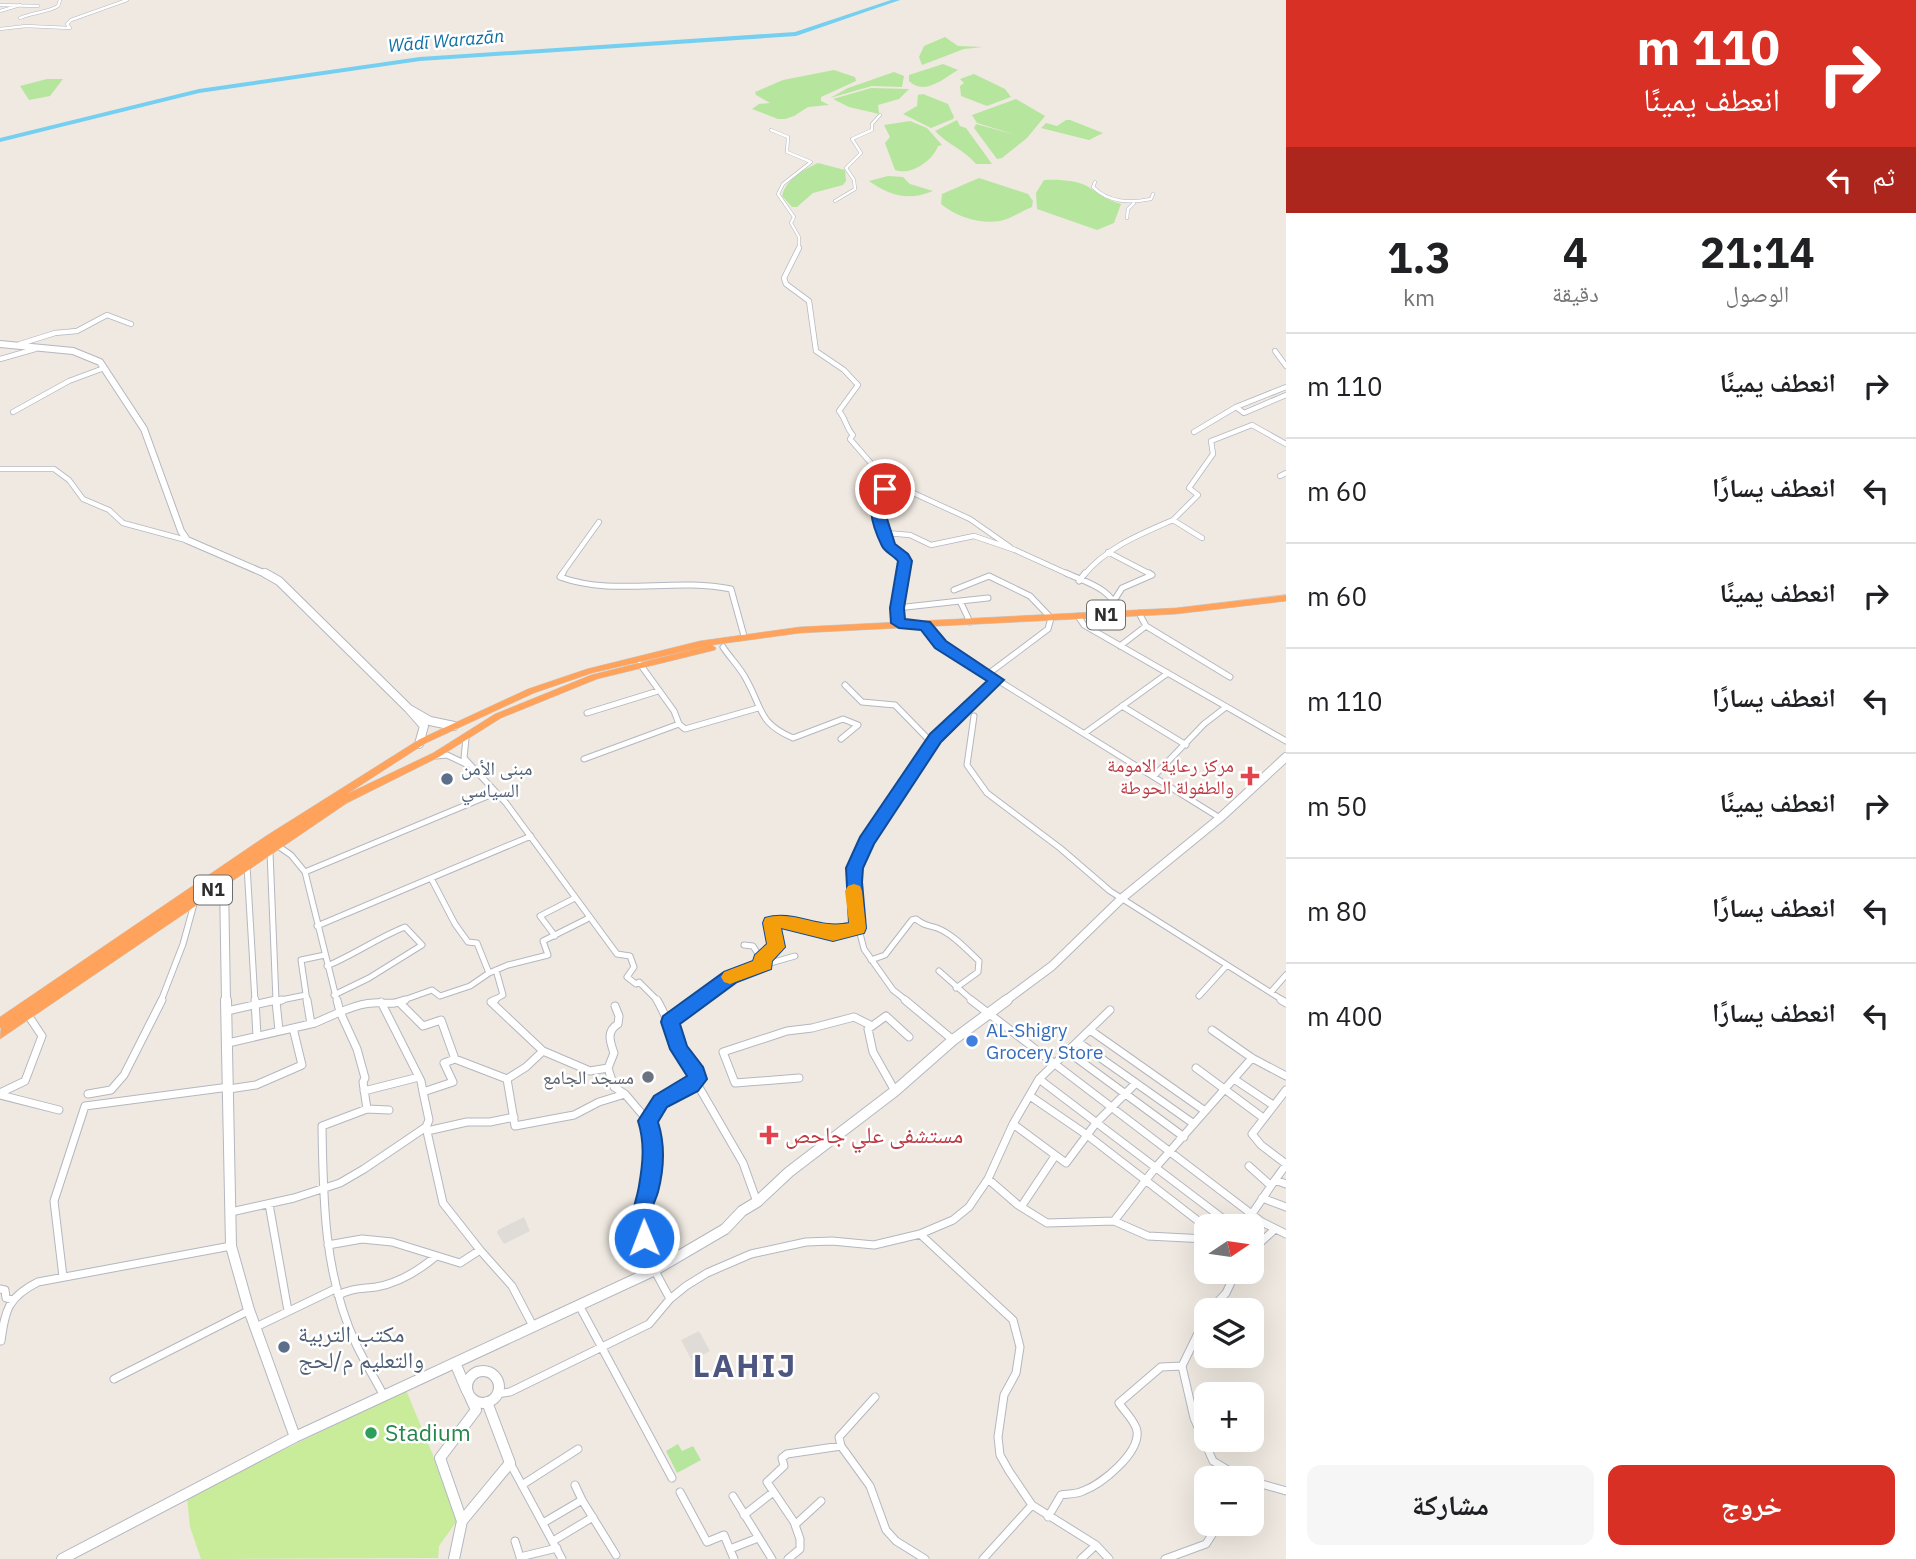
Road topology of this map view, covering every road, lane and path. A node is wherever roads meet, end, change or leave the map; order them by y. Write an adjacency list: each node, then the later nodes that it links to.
1 (30, 0): 7 (street)
2 (60, 0): 11 (street)
3 (113, 0): 6 (street); 9 (street)
4 (127, 0): 6 (street)
5 (1, 1): 7 (street)
6 (120, 2): 9 (street)
7 (19, 4): 8 (street); 10 (street)
8 (38, 6)
9 (101, 8): 13 (street)
10 (0, 12)
11 (20, 18)
12 (10, 22): 13 (street)
13 (15, 28): 14 (street)
14 (0, 29)
15 (880, 115): 19 (street)
16 (771, 130): 39 (street)
17 (1095, 182): 20 (street)
18 (1153, 194): 20 (street)
19 (835, 201)
20 (1135, 203): 21 (street)
21 (1127, 218)
22 (131, 324): 24 (street)
23 (0, 344): 24 (street)
24 (20, 344): 25 (street)
25 (41, 346): 27 (street); 29 (street)
26 (1275, 351): 28 (street)
27 (0, 359)
28 (1286, 366)
29 (104, 368): 33 (street); 44 (street)
30 (1286, 387): 32 (street)
31 (1286, 396): 32 (street)
32 (1236, 407): 34 (street)
33 (13, 412)
34 (1195, 432)
35 (1286, 444): 40 (street)
36 (0, 469): 44 (street)
37 (1286, 473): 38 (street)
38 (1280, 476)
39 (885, 484): 42 (street); 45 (street)
40 (1173, 520): 43 (street); 46 (street)
41 (599, 522): 62 (street)
42 (886, 533): 45 (street); 53 (street)
43 (1202, 538)
44 (187, 540): 75 (street)
45 (1012, 550): 47 (street)
46 (1108, 552): 47 (street); 50 (street)
47 (1079, 581): 50 (street)
48 (954, 590): 57 (street)
49 (988, 598): 52 (street)
50 (1115, 598): 55 (street)
51 (1286, 598): 54 (highway, N1)
52 (960, 601): 53 (street); 58 (street)
53 (897, 608): 59 (street)
54 (1139, 613): 55 (highway, N1); 61 (street)
55 (1120, 614): 56 (highway, N1)
56 (1078, 616): 57 (highway, N1); 63 (street)
57 (1051, 618): 58 (highway, N1); 67 (street)
58 (970, 622): 60 (highway, N1)
59 (899, 623): 60 (highway, N1); 62 (highway, N1)
60 (925, 625): 64 (highway, N1); 67 (street)
61 (1146, 626): 63 (street); 68 (street)
62 (744, 636): 79 (highway, N1)
63 (1120, 646): 66 (street)
64 (723, 647): 65 (highway, N1); 74 (street)
65 (640, 664): 71 (street); 81 (highway, N1)
66 (1168, 673): 72 (street); 73 (street)
67 (988, 674): 69 (street)
68 (1230, 677)
69 (997, 680): 80 (street); 84 (street)
70 (845, 685): 84 (street)
71 (658, 691): 76 (street); 78 (street)
72 (1122, 706): 80 (street); 86 (street)
73 (1226, 707): 83 (street); 86 (street)
74 (758, 708): 78 (street); 82 (street)
75 (409, 709): 79 (street); 85 (street)
76 (587, 713)
77 (974, 716): 100 (street)
78 (679, 724): 89 (street)
79 (454, 726): 81 (highway); 85 (highway, N1)
80 (1085, 733): 91 (street)
81 (466, 738): 87 (highway, N1); 90 (street)
82 (841, 739)
83 (1286, 741)
84 (932, 743): 105 (street)
85 (419, 744): 87 (highway); 134 (highway, N1)
86 (1186, 744): 91 (street)
87 (433, 757): 90 (street); 95 (highway, N1 / N1)
88 (1286, 757): 93 (street)
89 (584, 759)
90 (479, 772): 92 (street)
91 (1154, 776): 93 (street)
92 (495, 793): 94 (street); 97 (street)
93 (1220, 818): 100 (street)
94 (531, 836): 98 (street); 101 (street)
95 (274, 849): 96 (highway, N1 / N1); 97 (street); 122 (street)
96 (247, 866): 99 (highway, N1 / N1); 126 (street)
97 (305, 872): 104 (street)
98 (432, 880): 104 (street); 114 (street)
99 (225, 882): 102 (highway, N1 / N1); 129 (street)
100 (1122, 898): 112 (street); 131 (street)
101 (573, 899): 103 (street); 106 (street)
102 (194, 904): 132 (highway, N1 / N1); 170 (street)
103 (587, 919): 106 (street); 133 (street)
104 (317, 926): 108 (street)
105 (858, 928): 110 (street); 111 (street)
106 (555, 936): 114 (street)
107 (744, 945): 111 (street)
108 (325, 956): 113 (street); 119 (street)
109 (795, 956): 111 (street)
110 (871, 960): 117 (street); 144 (street)
111 (763, 962): 133 (street)
112 (1227, 965): 118 (street); 121 (street)
113 (327, 966): 120 (street); 120 (street)
114 (492, 971): 124 (street); 147 (street)
115 (939, 971): 117 (street)
116 (1286, 975): 118 (street)
117 (956, 988): 131 (street)
118 (1271, 992): 125 (street)
119 (306, 995): 122 (street); 135 (street)
120 (334, 995): 130 (street)
121 (1199, 996)
122 (276, 1001): 126 (street); 140 (street)
123 (381, 1002): 124 (street); 130 (street); 155 (street)
124 (400, 1003): 150 (street)
125 (1286, 1003)
126 (256, 1005): 129 (street); 142 (street)
127 (615, 1006): 152 (street)
128 (1110, 1010): 138 (street)
129 (225, 1011): 146 (street)
130 (341, 1012): 135 (street); 165 (street)
131 (989, 1013): 144 (street); 151 (street)
132 (28, 1015): 141 (highway, N1 / N1); 169 (street)
133 (670, 1022): 160 (street)
134 (0, 1023)
135 (311, 1024): 137 (street)
136 (870, 1026): 143 (street); 156 (street); 166 (street)
137 (293, 1028): 140 (street); 162 (street)
138 (1090, 1030): 145 (street); 178 (street)
139 (1212, 1030): 149 (street)
140 (279, 1031): 142 (street)
141 (0, 1034)
142 (257, 1036): 146 (street)
143 (909, 1037)
144 (953, 1040): 166 (street)
145 (1078, 1042): 148 (street); 161 (street)
146 (225, 1043): 162 (street)
147 (542, 1051): 152 (street); 157 (street)
148 (1067, 1051): 151 (street); 168 (street)
149 (1251, 1058): 154 (street); 159 (street)
150 (455, 1059): 157 (street); 167 (street)
151 (1054, 1065): 158 (street); 174 (street)
152 (608, 1068): 171 (street)
153 (1196, 1068): 163 (street)
154 (1286, 1076)
155 (419, 1077): 165 (street); 167 (street)
156 (799, 1078)
157 (507, 1079): 179 (street)
158 (1039, 1079): 172 (street); 182 (street)
159 (1234, 1079): 163 (street); 173 (street)
160 (696, 1082): 181 (street); 199 (street)
161 (1136, 1083): 168 (street); 184 (street)
162 (229, 1088): 203 (street); 220 (street)
163 (1224, 1089): 178 (street); 180 (street)
164 (1286, 1090): 173 (street)
165 (364, 1091): 175 (street)
166 (895, 1091): 199 (street)
167 (424, 1092): 185 (street)
168 (1125, 1093): 174 (street); 187 (street)
169 (0, 1094): 176 (street)
170 (88, 1094)
171 (625, 1094): 179 (street); 181 (street)
172 (1030, 1096): 183 (street); 186 (street)
173 (1273, 1105): 180 (street)
174 (1111, 1107): 182 (street); 188 (street)
175 (367, 1109): 177 (street); 197 (street)
176 (59, 1110)
177 (388, 1110)
178 (1205, 1111): 184 (street)
179 (514, 1117): 185 (street)
180 (1262, 1117): 190 (street)
181 (648, 1121): 219 (street)
182 (1096, 1123): 186 (street); 192 (street)
183 (1013, 1124): 189 (street); 193 (street)
184 (1194, 1124): 187 (street)
185 (427, 1129): 197 (street); 217 (street)
186 (1087, 1135): 189 (street); 194 (street)
187 (1184, 1137): 188 (street)
188 (1171, 1152): 192 (street); 205 (street)
189 (1055, 1156): 201 (street)
190 (1286, 1165): 195 (street)
191 (1248, 1166): 195 (street)
192 (1157, 1167): 194 (street); 204 (street)
193 (988, 1179): 201 (street); 211 (street)
194 (1145, 1182): 207 (street); 208 (street)
195 (1273, 1182): 196 (street); 198 (street)
196 (1286, 1184)
197 (323, 1190): 200 (street); 215 (street)
198 (1262, 1199): 202 (street); 206 (street)
199 (757, 1202): 219 (street)
200 (269, 1204): 203 (street); 227 (street)
201 (1021, 1207): 208 (street)
202 (1286, 1207)
203 (231, 1212): 216 (street)
204 (1217, 1214)
205 (1252, 1214)
206 (1254, 1214)
207 (1194, 1218)
208 (1114, 1221): 213 (street)
209 (1264, 1223): 210 (street)
210 (1274, 1230): 212 (street); 214 (street)
211 (920, 1234): 223 (street); 258 (street)
212 (1286, 1234)
213 (1194, 1238)
214 (1264, 1239)
215 (328, 1245): 218 (street); 222 (street)
216 (231, 1246): 220 (street); 226 (street)
217 (480, 1250): 218 (street); 229 (street)
218 (435, 1257): 222 (street)
219 (655, 1270): 223 (street); 225 (street)
220 (63, 1277): 224 (street)
221 (0, 1289): 224 (street)
222 (337, 1291): 227 (street); 240 (street)
223 (670, 1299): 232 (street)
224 (13, 1300): 230 (street)
225 (580, 1307): 229 (street); 232 (street)
226 (249, 1310): 228 (street); 237 (street)
227 (288, 1311): 228 (street)
228 (256, 1327): 243 (street)
229 (534, 1329): 233 (street)
230 (1, 1342)
231 (1194, 1342): 235 (street)
232 (601, 1347): 239 (street); 248 (street)
233 (484, 1353): 234 (street); 236 (street)
234 (456, 1365): 238 (street); 240 (street)
235 (1182, 1366): 247 (street); 261 (street)
236 (496, 1376): 238 (street); 239 (street)
237 (114, 1379)
238 (469, 1394): 242 (street); 262 (street)
239 (497, 1394): 242 (street)
240 (384, 1395): 243 (street)
241 (875, 1397): 244 (street)
242 (487, 1402): 246 (street)
243 (295, 1437): 273 (street)
244 (841, 1446): 254 (street); 279 (street)
245 (578, 1449): 249 (street)
246 (510, 1463): 249 (street); 262 (street)
247 (1221, 1466)
248 (672, 1478)
249 (522, 1485): 263 (street)
250 (575, 1485): 256 (street)
251 (1264, 1485): 252 (street)
252 (1286, 1491)
253 (680, 1492): 270 (street)
254 (772, 1493): 259 (street); 264 (street)
255 (733, 1496): 259 (street)
256 (582, 1500): 260 (street); 263 (street)
257 (821, 1501): 264 (street)
258 (1032, 1505): 261 (street); 280 (street)
259 (744, 1516): 266 (street)
260 (593, 1517): 268 (street); 271 (street)
261 (1048, 1517): 269 (street)
262 (462, 1521): 274 (street)
263 (543, 1523): 268 (street)
264 (797, 1523): 278 (street)
265 (1210, 1536): 283 (street)
266 (758, 1538): 270 (street); 277 (street)
267 (514, 1541): 272 (street)
268 (555, 1544): 272 (street); 275 (street)
269 (1096, 1545): 281 (street); 282 (street)
270 (730, 1549): 276 (street)
271 (617, 1555)
272 (521, 1558)
273 (62, 1559)
274 (454, 1559)
275 (562, 1559)
276 (734, 1559)
277 (772, 1559)
278 (788, 1559)
279 (925, 1559)
280 (983, 1559)
281 (1081, 1559)
282 (1109, 1559)
283 (1165, 1559)

